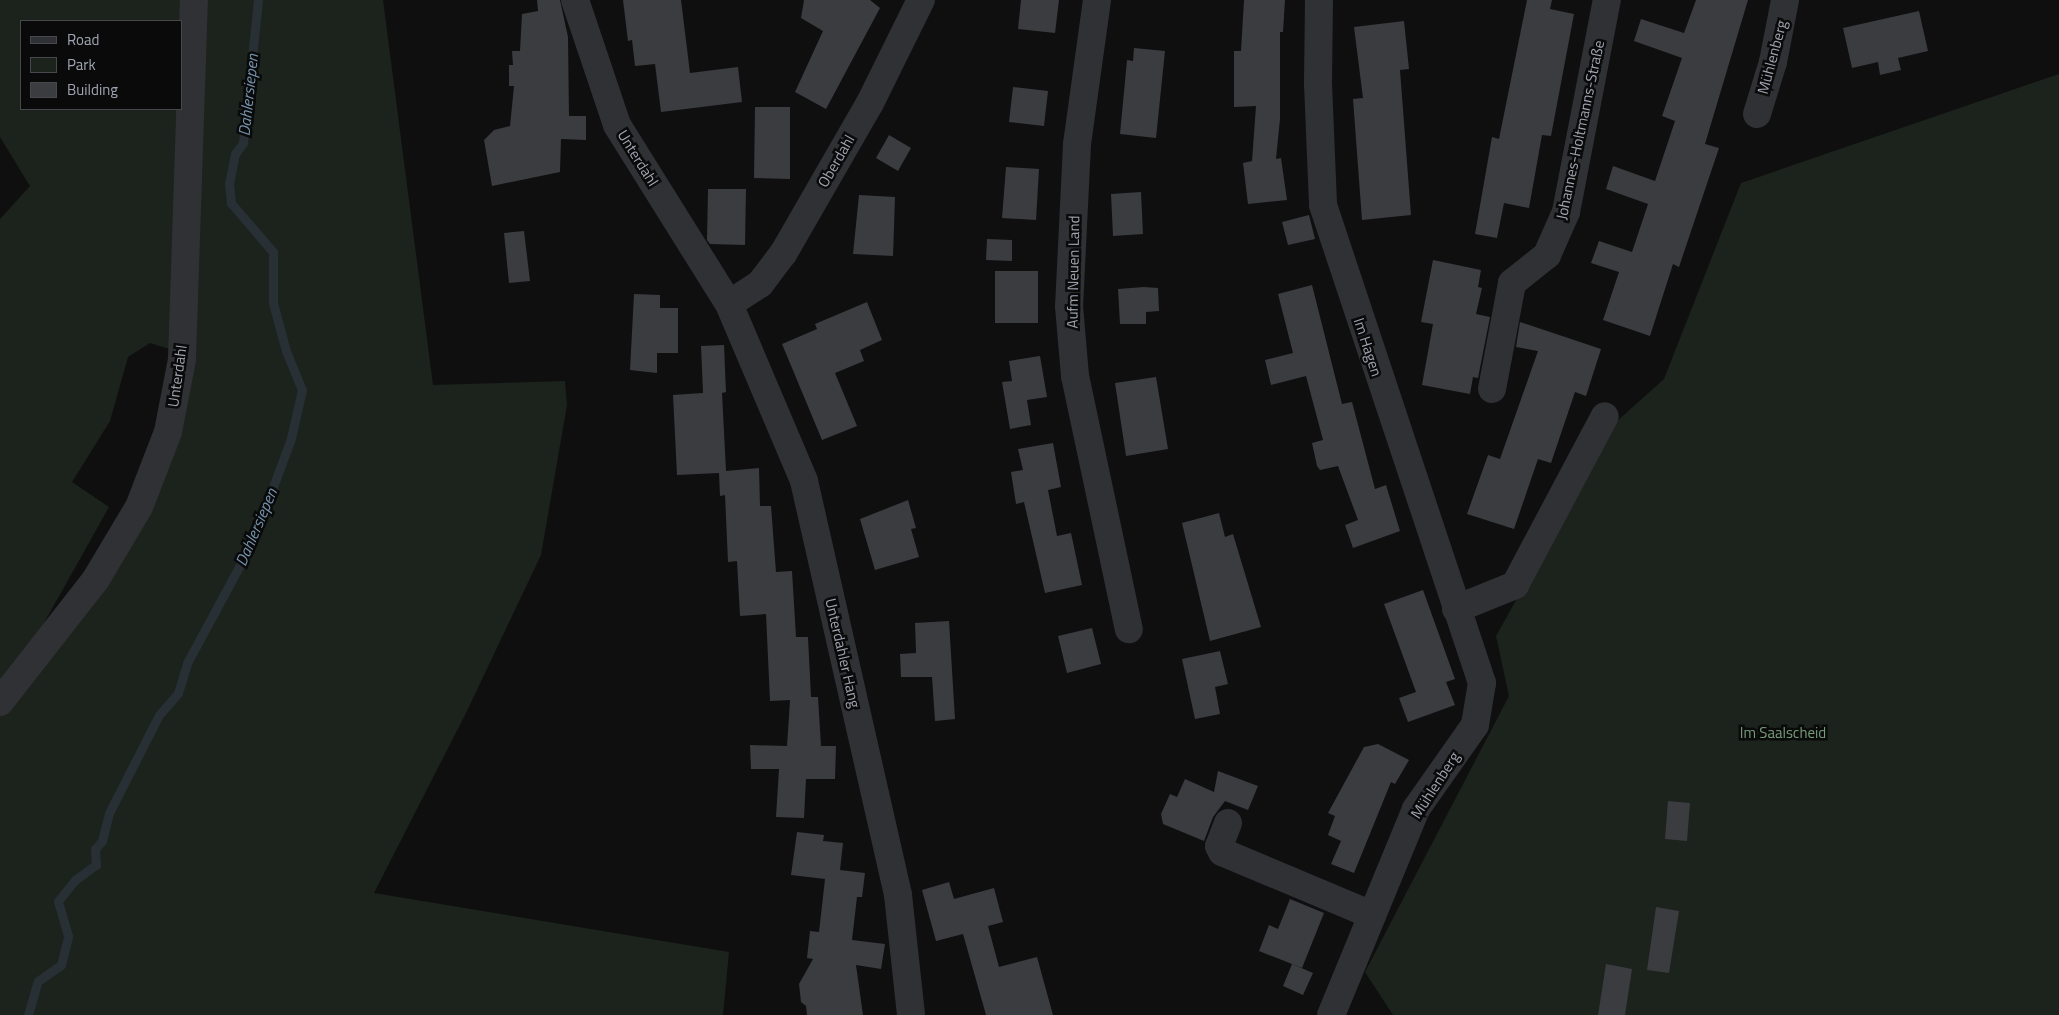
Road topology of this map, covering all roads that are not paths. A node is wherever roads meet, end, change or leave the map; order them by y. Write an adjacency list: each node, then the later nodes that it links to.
1 (194, 0): 15 (street, Unterdahl)
2 (575, 0): 9 (street, Unterdahl)
3 (921, 0): 9 (street, Oberdahl)
4 (1096, 0): 13 (street, Aufm Neuen Land)
5 (1319, 0): 12 (street, Im Hagen)
6 (1607, 0): 10 (street, Johannes-Holtmanns-Straße)
7 (1785, 0): 8 (street, Mühlenberg)
8 (1756, 114)
9 (729, 304): 18 (street, Unterdahler Hang)
10 (1492, 389)
11 (1605, 416): 12 (street)
12 (1456, 609): 14 (street, Im Hagen)
13 (1129, 629)
14 (1482, 683): 17 (street, Mühlenberg)
15 (0, 702)
16 (1228, 823): 17 (street)
17 (1372, 915): 19 (street, Mühlenberg)
18 (911, 1015)
19 (1331, 1015)

